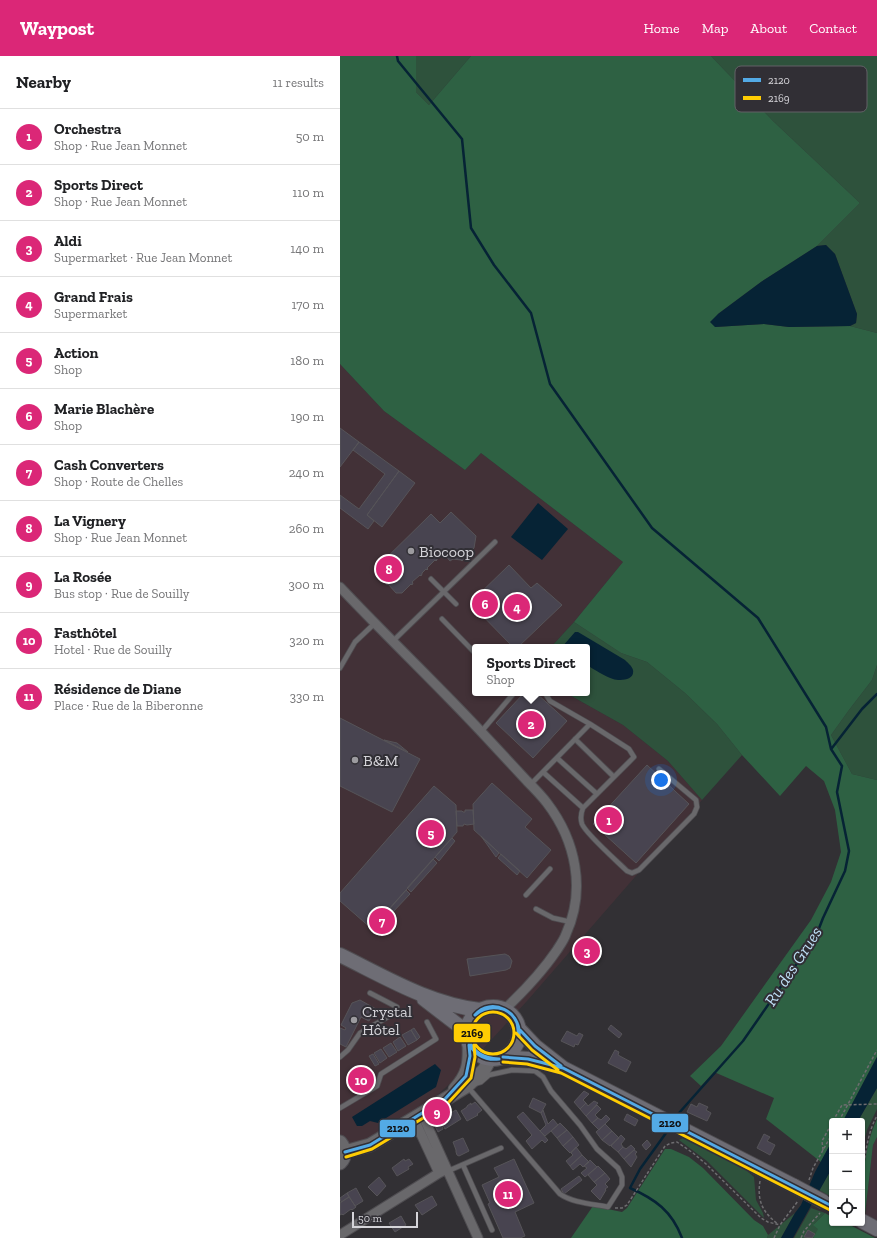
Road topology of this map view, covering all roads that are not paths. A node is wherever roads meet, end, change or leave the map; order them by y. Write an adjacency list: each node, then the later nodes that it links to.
1 (495, 542): 4 (lane)
2 (431, 579): 4 (lane)
3 (340, 587): 7 (street)
4 (444, 592): 5 (lane); 8 (lane)
5 (456, 604)
6 (442, 619): 9 (lane)
7 (374, 624): 8 (street); 10 (lane)
8 (392, 642): 14 (street)
9 (472, 650)
10 (340, 668)
11 (511, 696): 14 (lane)
12 (547, 696): 13 (lane)
13 (590, 724): 15 (lane); 19 (lane)
14 (481, 732): 20 (street)
15 (575, 739): 16 (lane); 19 (lane)
16 (557, 758): 18 (lane); 21 (lane)
17 (659, 769): 22 (lane)
18 (543, 772): 20 (lane); 22 (lane)
19 (614, 777): 21 (lane)
20 (530, 785): 26 (street)
21 (597, 794): 22 (lane)
22 (583, 808)
23 (550, 869): 24 (lane)
24 (526, 895)
25 (536, 909): 26 (lane)
26 (571, 922): 30 (street)
27 (340, 955): 29 (main road)
28 (370, 993): 35 (lane)
29 (415, 993): 31 (main road); 34 (main road)
30 (505, 1009): 31 (main road); 33 (main road)
31 (480, 1010): 34 (main road)
32 (427, 1022): 40 (lane)
33 (520, 1030): 36 (main road); 37 (main road)
34 (468, 1038): 36 (main road); 39 (street)
35 (340, 1057)
36 (497, 1058): 37 (main road); 38 (street)
37 (563, 1068): 47 (main road, bridge)
38 (467, 1086): 38 (lane); 39 (street)
39 (445, 1099): 41 (street)
40 (340, 1108)
41 (418, 1116): 43 (street); 45 (street); 46 (street)
42 (501, 1148): 44 (lane)
43 (342, 1153)
44 (463, 1165): 45 (lane); 50 (lane)
45 (448, 1170): 46 (street); 52 (street)
46 (439, 1173): 51 (street)
47 (828, 1204)
48 (865, 1223): 49 (main road)
49 (877, 1229)
50 (492, 1230)
51 (340, 1235)
52 (478, 1238)

